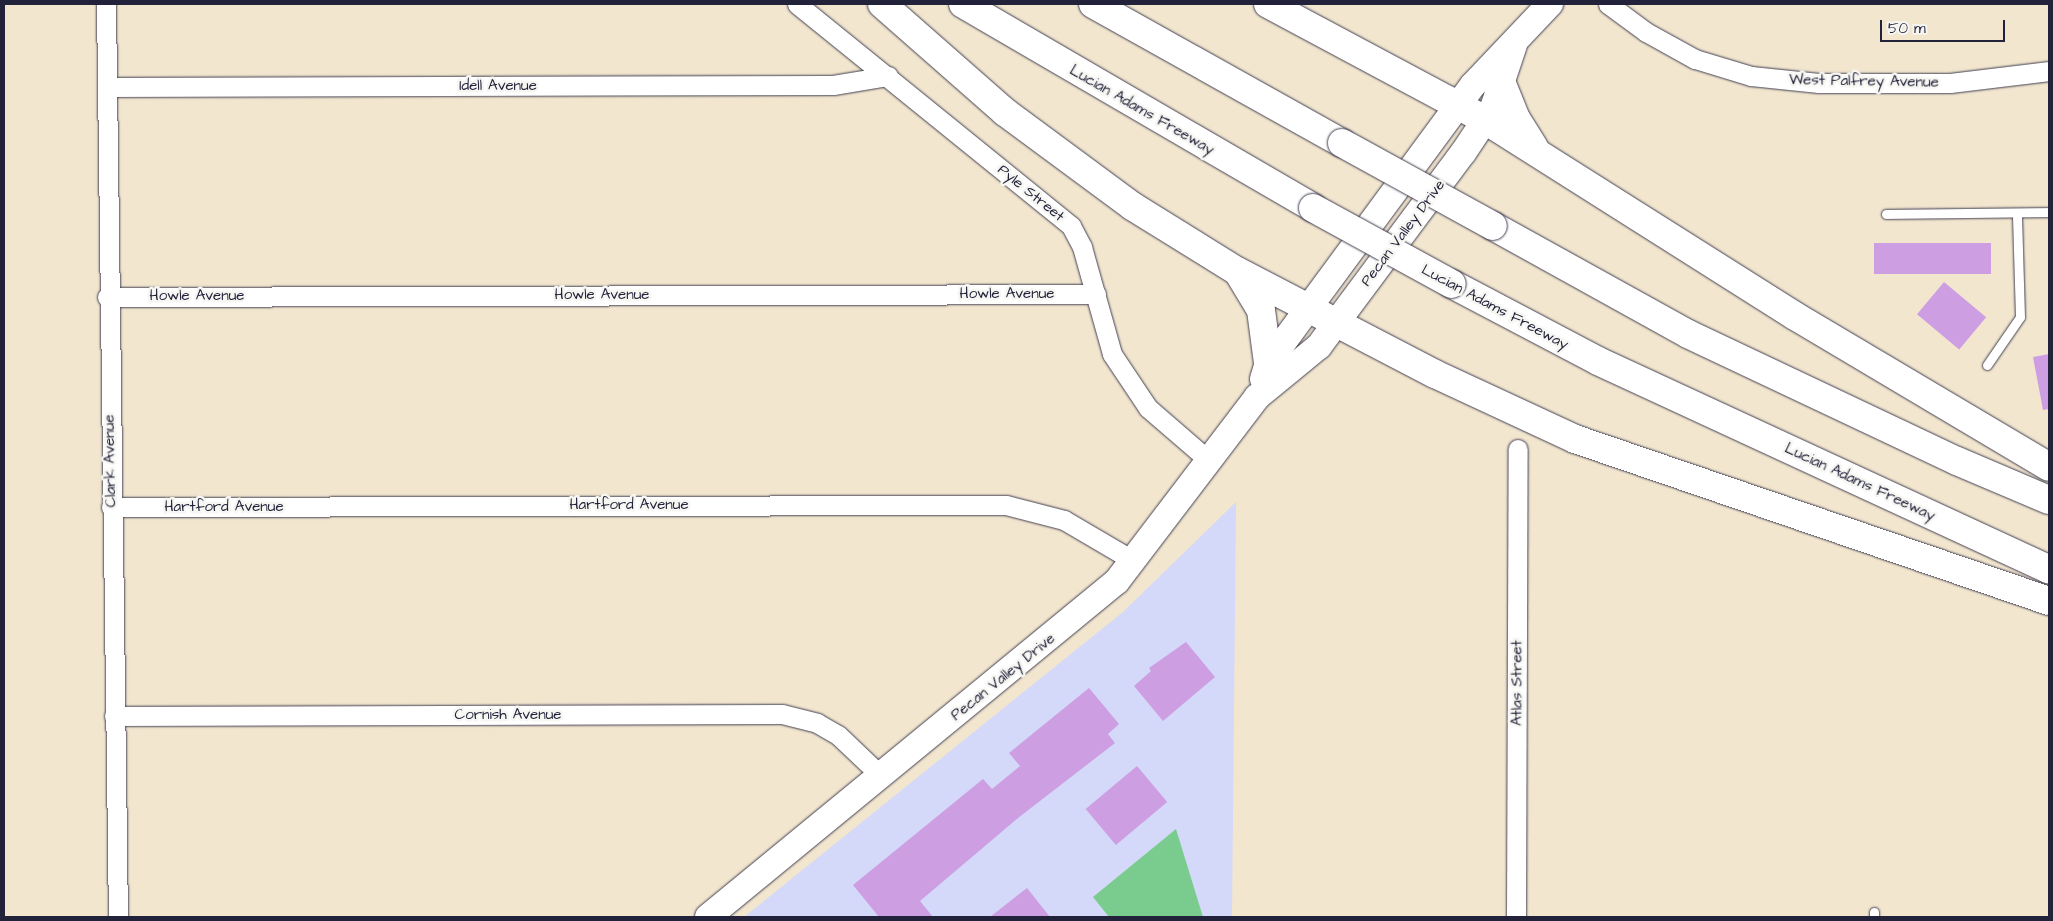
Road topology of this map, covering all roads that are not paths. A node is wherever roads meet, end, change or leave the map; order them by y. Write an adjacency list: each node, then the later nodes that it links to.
1 (106, 4): 13 (street, Clark Avenue)
2 (797, 4): 11 (street, Pyle Street)
3 (882, 4): 20 (highway)
4 (962, 4): 34 (highway, Lucian Adams Freeway, bridge)
5 (1093, 4): 31 (highway, bridge)
6 (1268, 4): 14 (highway)
7 (1550, 4): 9 (main road, Pecan Valley Drive)
8 (1608, 4): 10 (street, West Palfrey Avenue)
9 (1514, 45): 12 (main road, Pecan Valley Drive); 14 (main road, Pecan Valley Drive)
10 (2049, 71)
11 (888, 76): 13 (street, Idell Avenue); 21 (street, Pyle Street)
12 (1502, 84): 15 (main road, Pecan Valley Drive); 16 (highway)
13 (107, 87): 22 (street, Clark Avenue)
14 (1459, 105): 15 (highway); 23 (main road, Pecan Valley Drive)
15 (1485, 120): 16 (highway); 24 (main road, Pecan Valley Drive)
16 (1539, 154): 30 (highway)
17 (2017, 212): 18 (lane); 19 (lane); 26 (lane)
18 (2049, 212)
19 (1886, 214)
20 (1237, 271): 23 (highway); 25 (highway)
21 (1096, 294): 22 (street, Howle Avenue); 29 (street, Pyle Street)
22 (107, 296): 32 (street, Clark Avenue)
23 (1308, 308): 24 (highway); 25 (main road, Pecan Valley Drive)
24 (1336, 322): 27 (main road, Pecan Valley Drive); 35 (highway)
25 (1268, 363): 27 (main road, Pecan Valley Drive)
26 (1987, 365)
27 (1257, 396): 29 (main road, Pecan Valley Drive)
28 (1518, 449): 40 (street, Atlas Street)
29 (1208, 459): 33 (main road, Pecan Valley Drive)
30 (2049, 467)
31 (2049, 500)
32 (111, 507): 33 (street, Hartford Avenue); 36 (street, Clark Avenue)
33 (1134, 561): 37 (main road, Pecan Valley Drive)
34 (2049, 569)
35 (2049, 601)
36 (114, 716): 37 (street, Cornish Avenue); 38 (street, Clark Avenue)
37 (881, 776): 39 (main road, Pecan Valley Drive)
38 (118, 917)
39 (708, 917)
40 (1516, 917)

